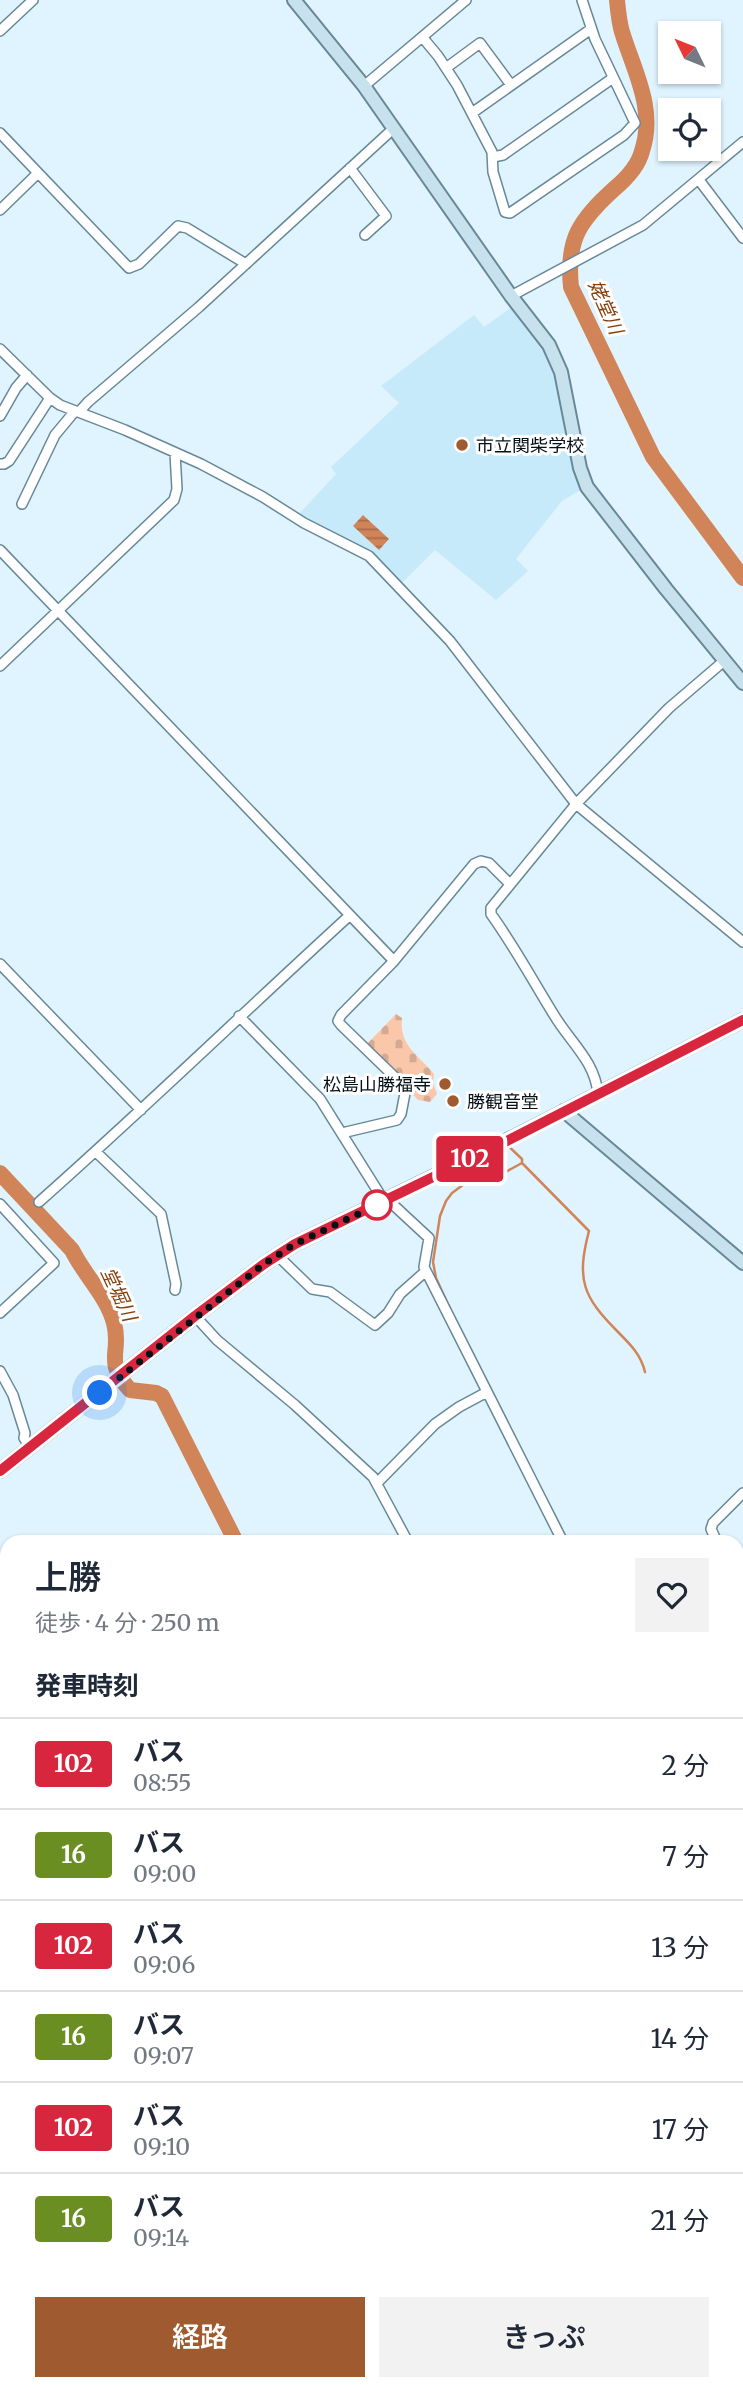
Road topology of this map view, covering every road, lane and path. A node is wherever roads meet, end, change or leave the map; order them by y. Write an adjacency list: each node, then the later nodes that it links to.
1 (33, 0): 6 (street)
2 (294, 0): 11 (street)
3 (466, 0): 7 (street)
4 (582, 0): 5 (street)
5 (591, 29): 9 (street); 10 (street)
6 (0, 31)
7 (423, 38): 8 (street); 11 (street)
8 (446, 68): 10 (street); 12 (street)
9 (613, 78): 16 (street); 16 (street)
10 (511, 85): 12 (street)
11 (364, 86): 13 (street)
12 (472, 113): 16 (street)
13 (394, 128): 17 (street); 24 (street)
14 (0, 133): 18 (street)
15 (743, 142): 19 (street)
16 (494, 157)
17 (350, 168): 21 (street); 23 (street)
18 (37, 174): 20 (street); 23 (street)
19 (699, 180): 22 (street); 24 (street)
20 (0, 210)
21 (365, 236)
22 (743, 238)
23 (246, 264): 28 (street)
24 (511, 296): 35 (street)
25 (0, 349): 26 (street)
26 (27, 375): 27 (street); 29 (street)
27 (50, 398): 28 (street); 31 (street)
28 (77, 412): 30 (street); 32 (street)
29 (0, 416)
30 (175, 453): 34 (street); 38 (street)
31 (0, 464)
32 (22, 504)
33 (0, 550): 34 (street)
34 (58, 612): 36 (street); 40 (street)
35 (724, 661): 37 (street); 38 (street)
36 (0, 666)
37 (743, 683)
38 (576, 804): 39 (street); 41 (street)
39 (509, 884): 42 (street); 46 (street)
40 (349, 916): 42 (street); 44 (street)
41 (743, 942)
42 (394, 961): 49 (street)
43 (0, 964): 47 (street)
44 (239, 1016): 47 (street); 49 (street)
45 (743, 1020): 46 (street)
46 (598, 1094): 48 (street)
47 (141, 1110): 50 (street)
48 (564, 1111): 51 (street); 55 (street)
49 (342, 1133): 51 (street)
50 (96, 1152): 52 (street); 57 (street)
51 (386, 1200): 54 (street); 56 (street)
52 (39, 1202)
53 (0, 1204): 58 (street)
54 (277, 1255): 56 (street); 59 (street)
55 (743, 1263)
56 (426, 1271): 61 (street)
57 (175, 1290)
58 (0, 1312)
59 (195, 1316): 62 (street); 64 (street)
60 (0, 1371): 62 (street)
61 (487, 1392): 64 (street); 67 (street)
62 (30, 1447): 63 (street)
63 (0, 1471)
64 (377, 1483): 66 (street)
65 (743, 1493): 68 (street)
66 (404, 1535)
67 (559, 1535)
68 (714, 1535)

